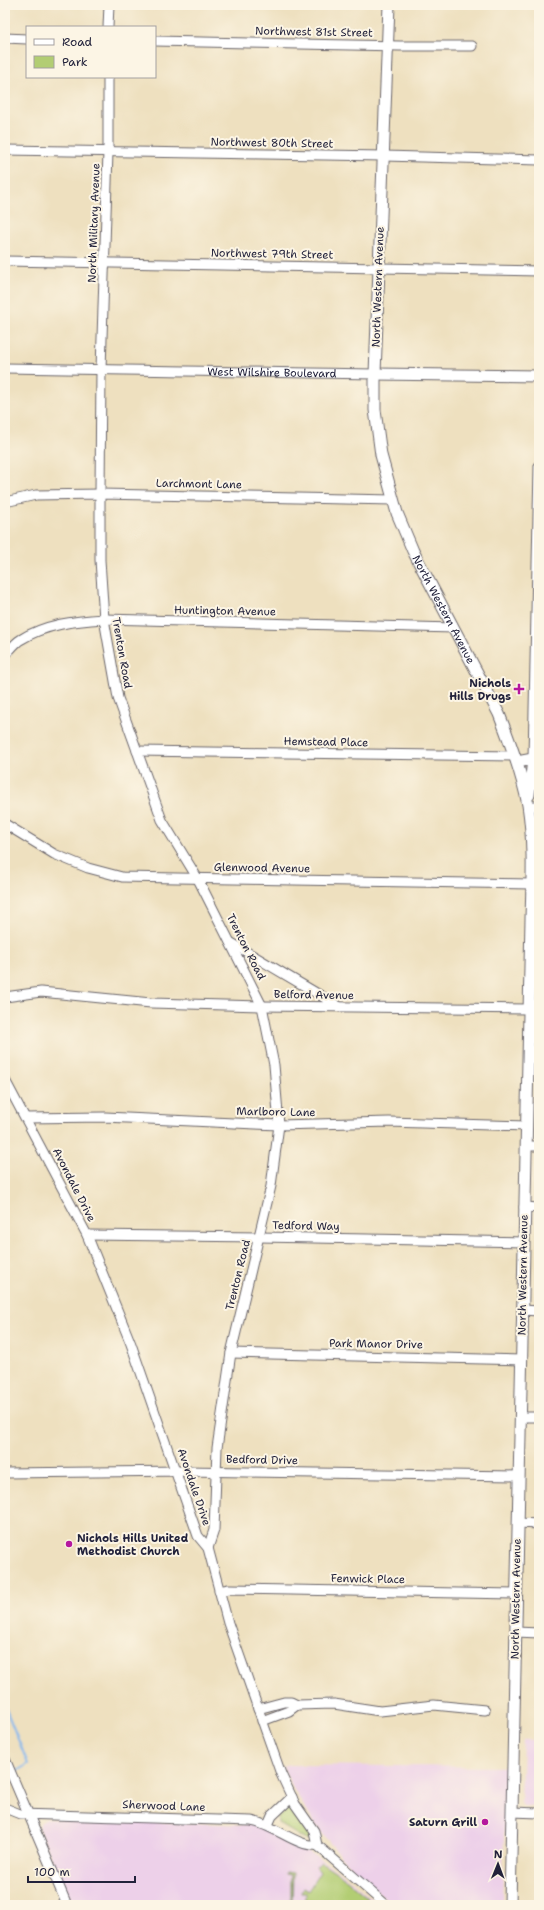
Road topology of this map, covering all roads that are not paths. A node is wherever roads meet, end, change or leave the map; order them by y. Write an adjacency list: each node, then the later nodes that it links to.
1 (109, 5): 3 (street)
2 (389, 5): 7 (main road, North Western Avenue)
3 (108, 26)
4 (5, 38): 5 (street)
5 (26, 39)
6 (156, 41): 7 (street, Northwest 81st Street)
7 (388, 46): 8 (street, Northwest 81st Street); 12 (main road, North Western Avenue)
8 (472, 46)
9 (108, 78): 11 (street, North Military Avenue)
10 (5, 150): 11 (street, Northwest 80th Street)
11 (108, 152): 12 (street, Northwest 80th Street); 15 (street, North Military Avenue)
12 (384, 156): 13 (street, Northwest 80th Street); 16 (main road, North Western Avenue)
13 (539, 160)
14 (5, 261): 15 (street, Northwest 79th Street)
15 (105, 264): 16 (street, Northwest 79th Street); 19 (street, North Military Avenue)
16 (379, 266): 17 (street, Northwest 79th Street); 20 (main road, North Western Avenue)
17 (539, 271)
18 (5, 368): 19 (street, West Wilshire Boulevard)
19 (101, 369): 20 (street, West Wilshire Boulevard); 23 (street, Trenton Road)
20 (375, 374): 21 (main road, West Wilshire Boulevard); 24 (main road, North Western Avenue)
21 (539, 376)
22 (539, 466): 29 (street)
23 (100, 494): 24 (street, Larchmont Lane); 25 (street, Larchmont Lane); 26 (street, Trenton Road)
24 (393, 500): 27 (main road, North Western Avenue)
25 (5, 502)
26 (104, 619): 27 (street, Huntington Avenue); 28 (street, Huntington Avenue); 30 (street, Trenton Road)
27 (454, 628): 31 (main road, North Western Avenue)
28 (5, 655)
29 (537, 692): 32 (street)
30 (137, 751): 31 (street, Hemstead Place); 35 (street, Trenton Road)
31 (516, 759): 32 (main road); 33 (main road, North Western Avenue)
32 (533, 760): 33 (main road)
33 (533, 806): 36 (main road, North Western Avenue)
34 (5, 824): 35 (street, Glenwood Avenue)
35 (198, 879): 36 (street, Glenwood Avenue); 38 (street, Trenton Road)
36 (532, 884): 37 (main road, North Western Avenue)
37 (535, 919): 42 (main road, North Western Avenue)
38 (229, 941): 40 (street, Trenton Road); 41 (street)
39 (5, 997): 40 (street, Belford Avenue)
40 (262, 1006): 41 (street, Belford Avenue); 46 (street, Trenton Road)
41 (341, 1007): 42 (street, Belford Avenue)
42 (529, 1009): 43 (main road, North Western Avenue)
43 (534, 1032): 47 (main road, North Western Avenue)
44 (5, 1080): 45 (street, Avondale Drive)
45 (26, 1118): 46 (street, Marlboro Lane); 52 (street, Avondale Drive)
46 (279, 1125): 47 (street, Marlboro Lane); 53 (street, Trenton Road)
47 (526, 1126): 48 (main road, North Western Avenue)
48 (526, 1146): 49 (street); 50 (main road, North Western Avenue)
49 (539, 1146)
50 (524, 1207): 51 (street); 54 (main road, North Western Avenue)
51 (539, 1208)
52 (87, 1235): 53 (street, Tedford Way); 61 (street, Avondale Drive)
53 (260, 1237): 54 (street, Tedford Way); 57 (street, Trenton Road)
54 (524, 1242): 55 (main road, North Western Avenue)
55 (522, 1310): 56 (street); 58 (main road, North Western Avenue)
56 (539, 1311)
57 (231, 1353): 58 (street, Park Manor Drive); 62 (street, Trenton Road)
58 (521, 1360): 59 (main road, North Western Avenue)
59 (520, 1416): 60 (street); 64 (main road, North Western Avenue)
60 (539, 1417)
61 (175, 1471): 62 (street, Bedford Drive); 63 (street, Bedford Drive); 67 (street, Avondale Drive)
62 (215, 1471): 64 (street, Bedford Drive); 67 (street, Trenton Road)
63 (5, 1473)
64 (518, 1476): 65 (main road, North Western Avenue)
65 (518, 1523): 66 (street); 69 (main road, North Western Avenue)
66 (539, 1524)
67 (208, 1548): 68 (street, Avondale Drive)
68 (219, 1591): 69 (street, Fenwick Place); 73 (street, Avondale Drive)
69 (516, 1594): 70 (main road, North Western Avenue)
70 (516, 1632): 71 (street); 79 (main road, North Western Avenue)
71 (539, 1632)
72 (297, 1705): 73 (street); 74 (street); 75 (street)
73 (258, 1709): 75 (street, Avondale Drive)
74 (485, 1710)
75 (262, 1721): 77 (street, Avondale Drive)
76 (5, 1759): 81 (street)
77 (292, 1797): 82 (street); 83 (street, Avondale Drive)
78 (5, 1808): 81 (street, Sherwood Lane)
79 (512, 1812): 80 (street); 86 (main road, North Western Avenue)
80 (539, 1813)
81 (28, 1814): 82 (street, Sherwood Lane); 84 (street)
82 (268, 1824): 83 (street, Sherwood Lane)
83 (317, 1845): 85 (street)
84 (67, 1905)
85 (386, 1905)
86 (510, 1905)

